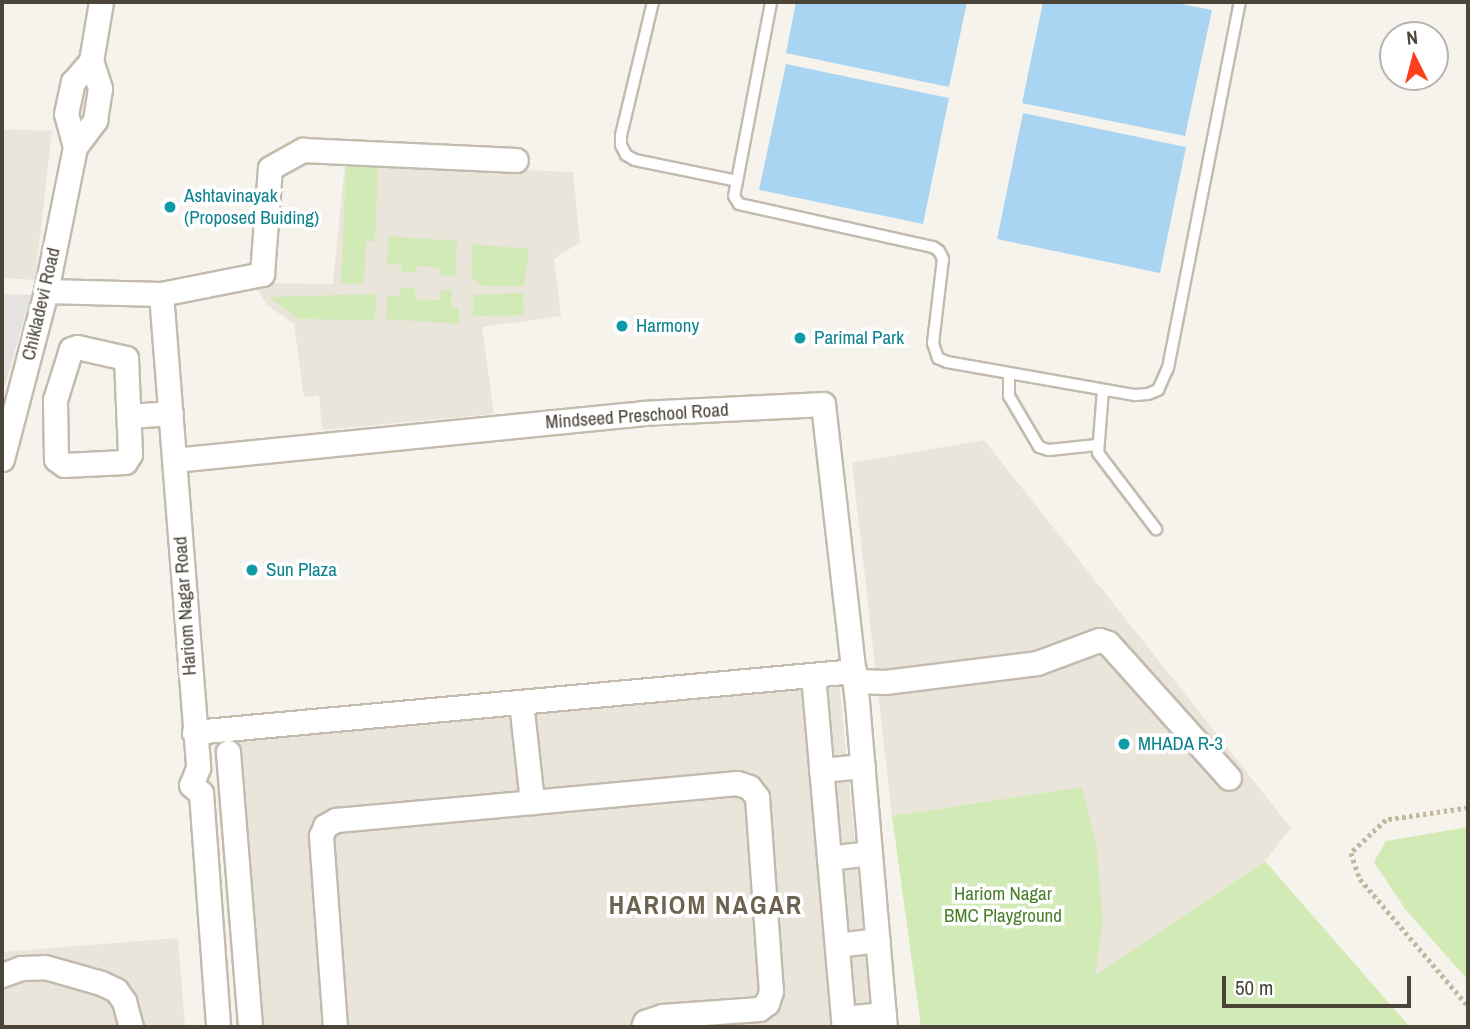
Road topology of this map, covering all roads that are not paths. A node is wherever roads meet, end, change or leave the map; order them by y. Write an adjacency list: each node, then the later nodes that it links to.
1 (101, 2): 7 (street, Chikladevi Road)
2 (653, 2): 6 (lane)
3 (771, 2): 6 (lane)
4 (1240, 2): 10 (lane)
5 (516, 160): 8 (street)
6 (737, 181): 9 (lane)
7 (46, 291): 8 (street); 14 (street, Chikladevi Road)
8 (161, 294): 11 (street, Hariom Nagar Road)
9 (1009, 373): 10 (lane); 13 (lane)
10 (1103, 390): 13 (lane)
11 (170, 413): 12 (street); 15 (street, Hariom Nagar Road)
12 (129, 416): 12 (street)
13 (1097, 445): 16 (lane)
14 (2, 459)
15 (174, 460): 18 (street, Mindseed Preschool Road); 20 (street, Hariom Nagar Road)
16 (1156, 529)
17 (813, 675): 18 (street); 19 (street); 23 (street)
18 (854, 676): 22 (street); 24 (street)
19 (522, 702): 20 (street); 27 (street)
20 (194, 732): 26 (street, Hariom Nagar Road)
21 (228, 752): 25 (street)
22 (863, 766): 23 (street); 28 (street)
23 (821, 770): 29 (street)
24 (1229, 778)
25 (232, 795): 26 (street); 30 (street)
26 (201, 796): 31 (street, Hariom Nagar Road)
27 (532, 802): 40 (street); 41 (street)
28 (870, 853): 29 (street); 32 (street)
29 (829, 858): 33 (street)
30 (241, 918): 31 (street); 35 (street)
31 (210, 920): 36 (street, Hariom Nagar Road)
32 (878, 940): 33 (street); 37 (street)
33 (836, 945): 38 (street)
34 (2, 975): 39 (street)
35 (249, 1017): 36 (street)
36 (217, 1018)
37 (885, 1021): 38 (street)
38 (843, 1023)
39 (131, 1027)
40 (335, 1027)
41 (643, 1027)

